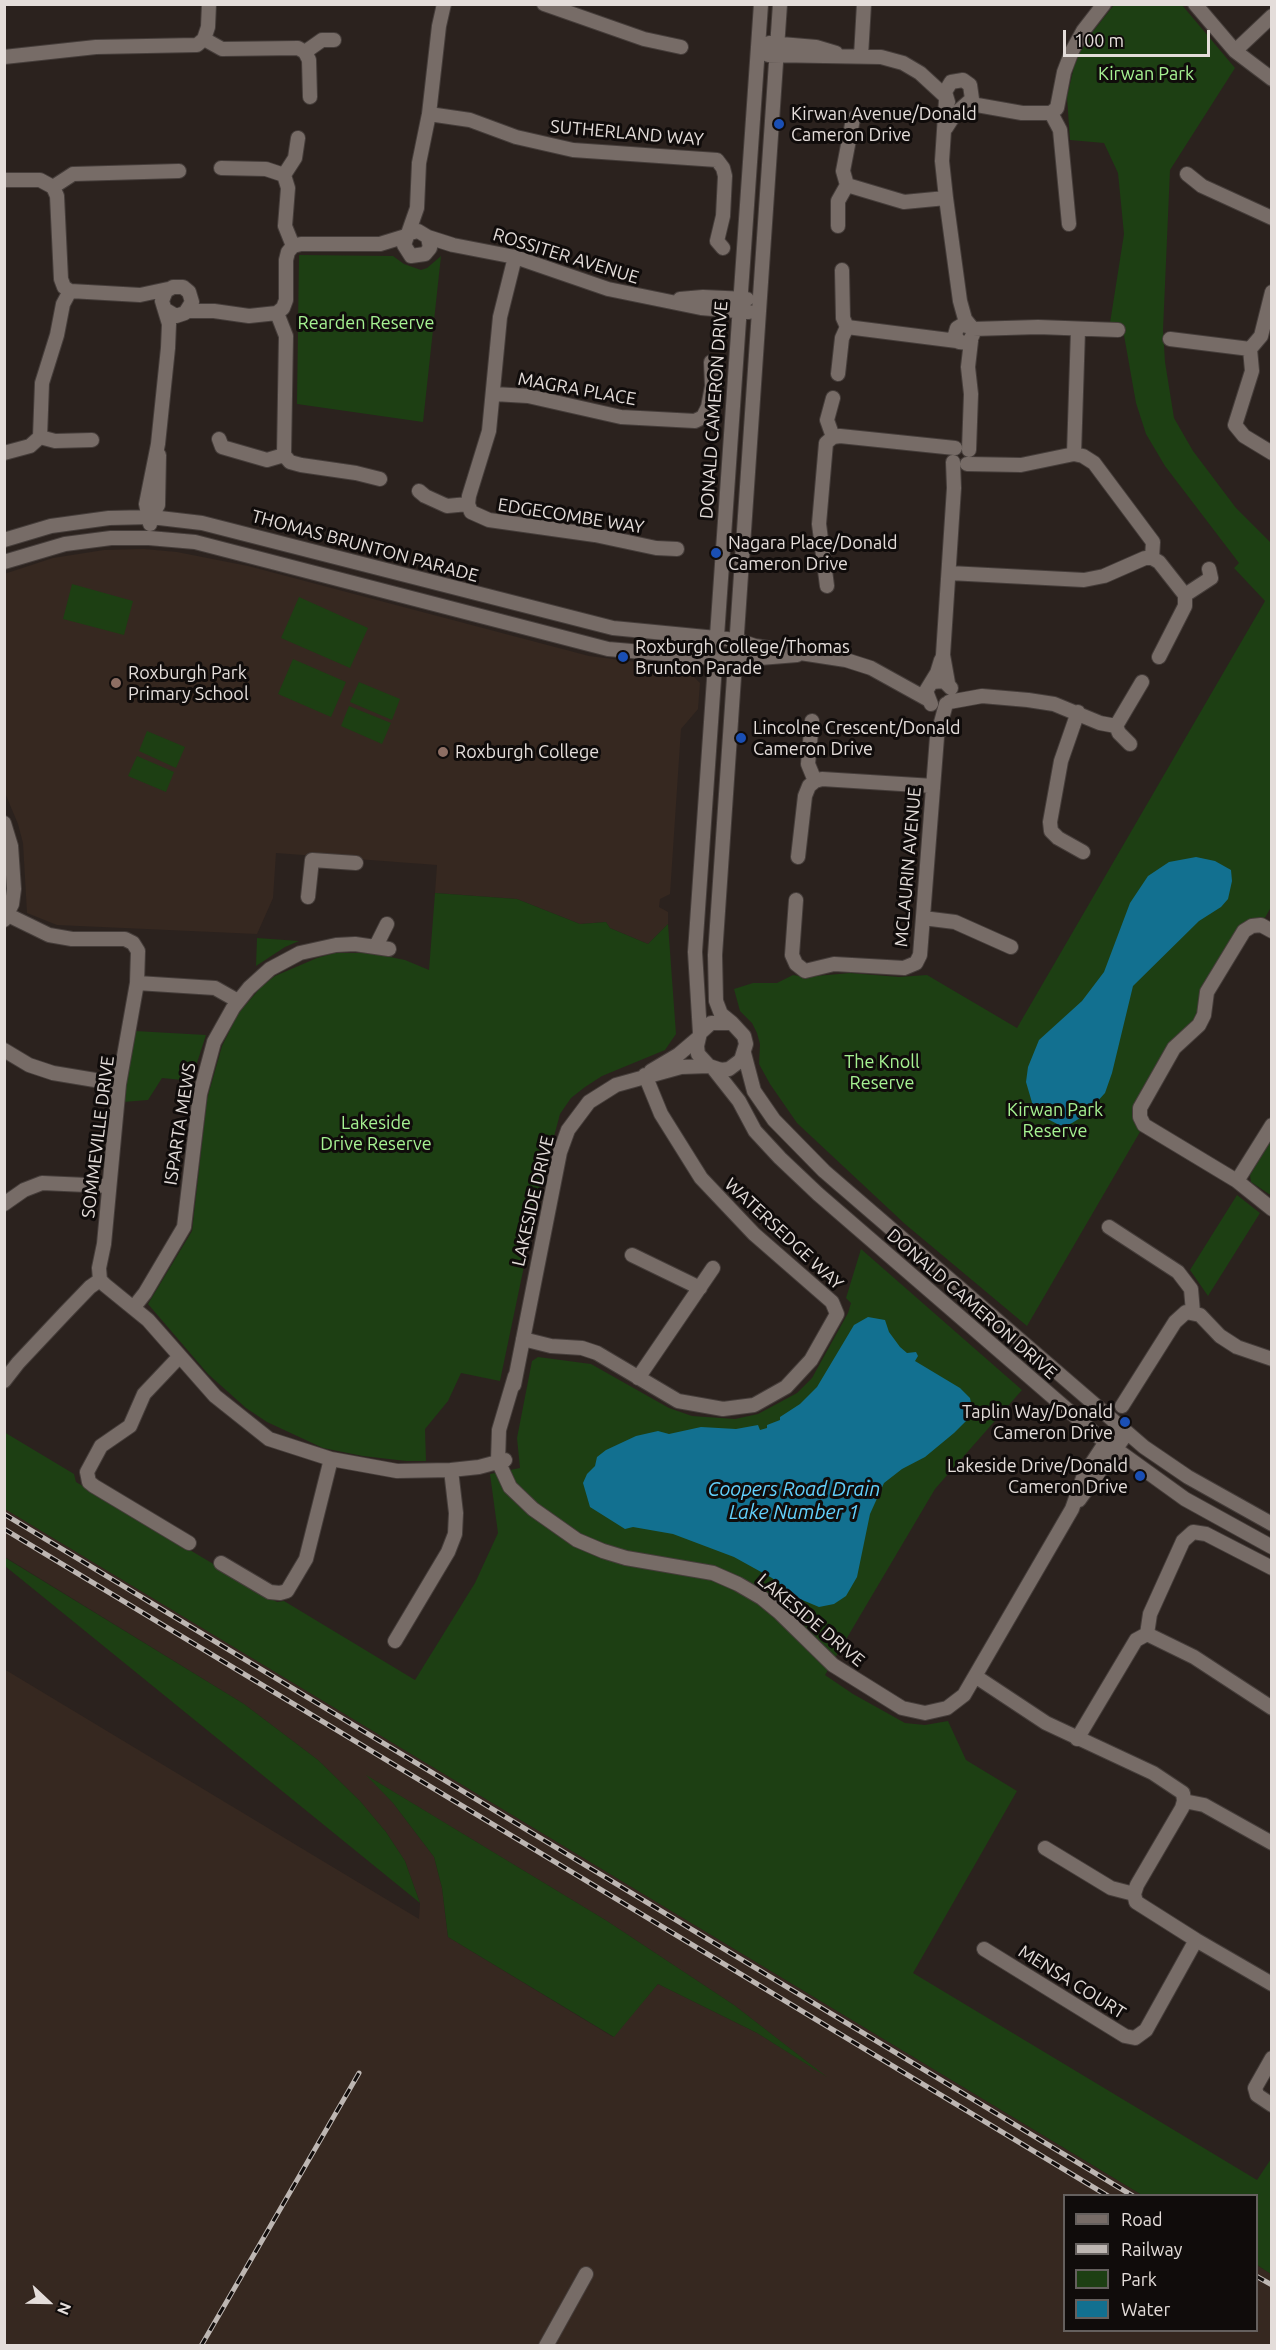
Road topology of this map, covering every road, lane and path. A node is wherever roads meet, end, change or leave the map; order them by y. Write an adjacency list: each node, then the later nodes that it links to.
1 (209, 4): 12 (street)
2 (433, 4): 11 (street)
3 (444, 4): 11 (street)
4 (544, 4): 14 (street)
5 (761, 4): 15 (street, DONALD CAMERON DRIVE)
6 (780, 4): 16 (street)
7 (864, 4): 19 (street)
8 (1104, 4): 29 (street)
9 (1195, 4): 17 (street)
10 (1272, 16): 17 (street)
11 (439, 26): 30 (street)
12 (204, 39): 18 (street); 20 (street)
13 (334, 40): 18 (street)
14 (681, 47)
15 (758, 49): 16 (street); 61 (street, DONALD CAMERON DRIVE)
16 (777, 50): 19 (street); 62 (street)
17 (1235, 51): 22 (street)
18 (304, 52): 25 (street)
19 (861, 56): 21 (street)
20 (4, 57)
21 (920, 73): 23 (street); 26 (street)
22 (1272, 79)
23 (954, 80): 24 (street); 26 (street)
24 (972, 89): 27 (street); 28 (street)
25 (310, 97)
26 (945, 98): 27 (street); 32 (street)
27 (964, 107): 28 (street); 32 (street)
28 (997, 108): 29 (street)
29 (1051, 113): 44 (street)
30 (429, 114): 42 (street); 51 (street, SUTHERLAND WAY)
31 (857, 116): 39 (street)
32 (944, 133): 41 (street)
33 (298, 138): 37 (street)
34 (221, 168): 37 (street)
35 (179, 171): 40 (street)
36 (1187, 174): 43 (street)
37 (284, 175): 50 (street)
38 (4, 180): 40 (street)
39 (847, 185): 41 (street); 45 (street)
40 (54, 187): 57 (street)
41 (946, 198): 71 (street)
42 (417, 208): 46 (street); 47 (street)
43 (1272, 218)
44 (1069, 224)
45 (838, 226)
46 (408, 234): 47 (street); 48 (street); 52 (street)
47 (427, 235): 49 (street, ROSSITER AVENUE); 53 (street)
48 (380, 244): 50 (street); 52 (street)
49 (453, 245): 53 (street, ROSSITER AVENUE); 54 (street, ROSSITER AVENUE)
50 (293, 246): 66 (street)
51 (723, 248)
52 (407, 253): 53 (street)
53 (425, 254)
54 (515, 257): 61 (street, ROSSITER AVENUE); 77 (street)
55 (842, 270): 68 (street)
56 (168, 289): 58 (street); 60 (street); 63 (street)
57 (70, 291): 60 (street); 79 (street)
58 (189, 292): 64 (street); 65 (street)
59 (1272, 292): 67 (street)
60 (140, 295): 63 (street)
61 (740, 305): 62 (street, ROSSITER AVENUE); 101 (street, DONALD CAMERON DRIVE)
62 (760, 306): 102 (street)
63 (165, 309): 65 (street); 73 (street)
64 (214, 311): 65 (street); 66 (street)
65 (187, 312): 73 (street)
66 (277, 313): 86 (street)
67 (1269, 319): 74 (street)
68 (847, 327): 71 (street); 76 (street)
69 (1078, 330): 70 (street); 71 (street); 85 (street)
70 (1118, 330)
71 (965, 335): 87 (street)
72 (1170, 339): 74 (street)
73 (168, 348): 91 (street)
74 (1250, 349): 84 (street)
75 (711, 362): 77 (street, MAGRA PLACE)
76 (838, 374)
77 (494, 393): 90 (street)
78 (834, 398): 80 (street)
79 (40, 437): 82 (street); 83 (street)
80 (833, 437): 87 (street); 99 (street)
81 (219, 439): 86 (street)
82 (92, 441)
83 (4, 453)
84 (1272, 453)
85 (1074, 454): 87 (street); 95 (street)
86 (284, 455): 88 (street)
87 (961, 456): 98 (street)
88 (380, 479)
89 (419, 491): 90 (street)
90 (468, 504): 94 (street, EDGECOMBE WAY)
91 (151, 509): 92 (street); 93 (street, THOMAS BRUNTON PARADE); 101 (street, THOMAS BRUNTON PARADE)
92 (149, 538): 96 (street); 106 (street)
93 (4, 540)
94 (677, 549)
95 (1152, 558): 98 (street); 100 (street)
96 (4, 562)
97 (1209, 569): 100 (street)
98 (949, 573): 104 (street)
99 (827, 586)
100 (1185, 595): 105 (street)
101 (716, 638): 102 (street, THOMAS BRUNTON PARADE); 106 (street, DONALD CAMERON DRIVE)
102 (736, 640): 103 (street, THOMAS BRUNTON PARADE); 107 (street)
103 (802, 654): 107 (street); 108 (street)
104 (943, 655): 110 (street); 111 (street)
105 (1159, 657)
106 (714, 659): 107 (street); 136 (street, DONALD CAMERON DRIVE)
107 (735, 660): 135 (street)
108 (892, 680): 110 (street); 113 (street)
109 (1142, 682): 117 (street)
110 (931, 683): 111 (street); 113 (street)
111 (949, 684): 112 (street); 114 (street)
112 (982, 696): 114 (street); 115 (street)
113 (928, 700): 114 (street); 118 (street, MCLAURIN AVENUE)
114 (947, 703): 118 (street, MCLAURIN AVENUE)
115 (1078, 712): 117 (street); 123 (street)
116 (812, 721): 120 (street)
117 (1116, 726): 119 (street)
118 (937, 737): 121 (street, MCLAURIN AVENUE)
119 (1130, 744)
120 (815, 781): 121 (street); 124 (street)
121 (933, 786): 129 (street, MCLAURIN AVENUE)
122 (4, 823): 128 (street)
123 (1083, 852)
124 (798, 857)
125 (356, 863): 126 (street)
126 (308, 897)
127 (796, 900): 129 (street, MCLAURIN AVENUE)
128 (6, 918): 133 (street, SOMMEVILLE DRIVE)
129 (923, 918): 132 (street)
130 (387, 924): 134 (street, ISPARTA MEWS)
131 (1272, 932): 143 (street)
132 (1011, 947)
133 (137, 983): 134 (street); 141 (street, SOMMEVILLE DRIVE)
134 (238, 1001): 152 (street, ISPARTA MEWS)
135 (732, 1023): 136 (street); 138 (street)
136 (699, 1036): 139 (street); 140 (street, LAKESIDE DRIVE)
137 (4, 1050): 141 (street)
138 (744, 1053): 139 (street); 160 (street, DONALD CAMERON DRIVE)
139 (711, 1067): 140 (street, LAKESIDE DRIVE); 161 (street, DONALD CAMERON DRIVE)
140 (645, 1075): 154 (street, LAKESIDE DRIVE); 157 (street, WATERSEDGE WAY)
141 (119, 1084): 144 (street, SOMMEVILLE DRIVE)
142 (1272, 1125): 143 (street)
143 (1237, 1181): 146 (street)
144 (109, 1186): 145 (street); 150 (street, SOMMEVILLE DRIVE)
145 (4, 1204)
146 (1272, 1209)
147 (1109, 1227): 153 (street)
148 (632, 1254): 151 (street)
149 (713, 1268): 151 (street)
150 (100, 1280): 152 (street); 158 (street)
151 (700, 1288): 157 (street)
152 (134, 1306): 155 (street)
153 (1193, 1312): 156 (street); 159 (street)
154 (523, 1340): 157 (street, WATERSEDGE WAY); 162 (street, LAKESIDE DRIVE)
155 (179, 1358): 163 (street); 166 (street)
156 (1272, 1359)
157 (638, 1378)
158 (4, 1381)
159 (1122, 1406)
160 (1122, 1429): 161 (street, LAKESIDE DRIVE); 165 (street, DONALD CAMERON DRIVE)
161 (1109, 1446): 167 (street, DONALD CAMERON DRIVE); 172 (street, LAKESIDE DRIVE)
162 (502, 1455): 164 (street); 172 (street, LAKESIDE DRIVE)
163 (331, 1459): 164 (street); 168 (street)
164 (451, 1470): 171 (street)
165 (1272, 1524)
166 (189, 1543)
167 (1270, 1543)
168 (221, 1563)
169 (1272, 1568): 170 (street)
170 (1147, 1634): 173 (street); 174 (street)
171 (395, 1641)
172 (975, 1676): 174 (street)
173 (1272, 1708)
174 (1077, 1739): 175 (street)
175 (1184, 1801): 176 (street); 178 (street)
176 (1272, 1843)
177 (1045, 1848): 178 (street)
178 (1134, 1894): 179 (street)
179 (1196, 1940): 180 (street, MENSA COURT); 181 (street)
180 (984, 1949)
181 (1272, 1984)
182 (1272, 2058): 183 (street)
183 (1272, 2105)
184 (586, 2274): 185 (street)
185 (546, 2346)

